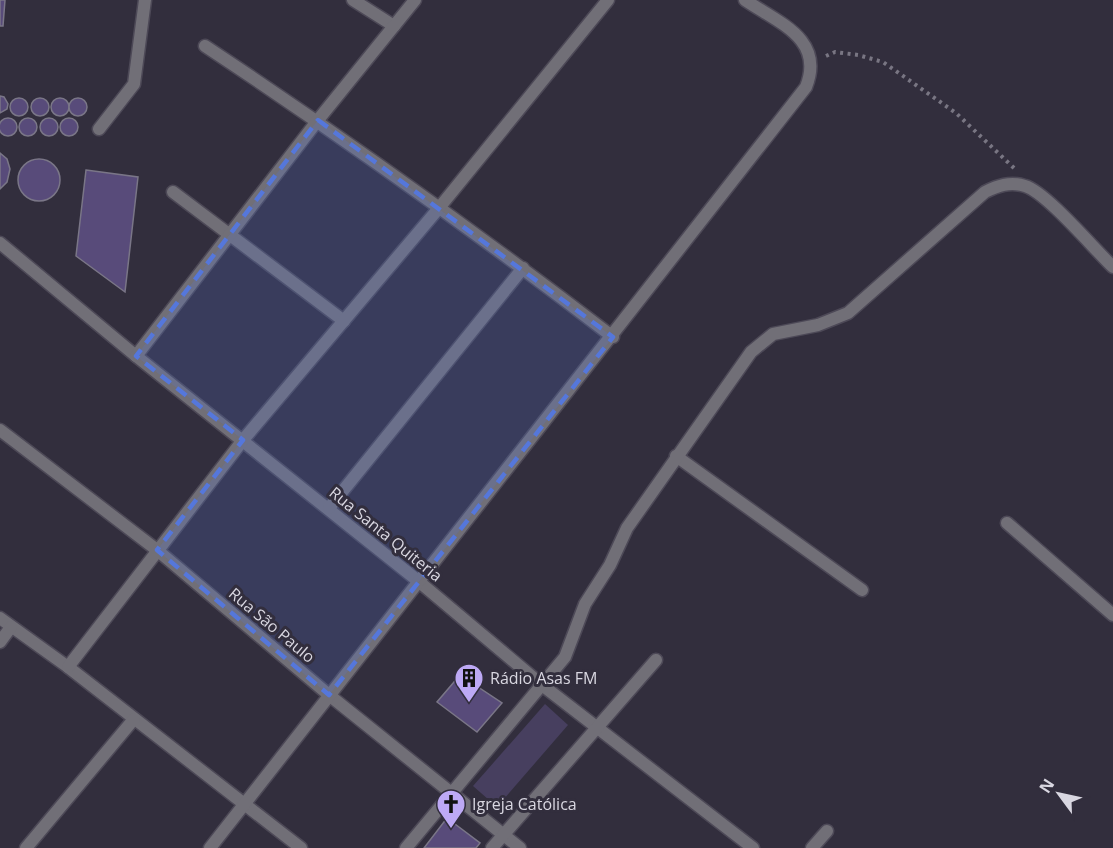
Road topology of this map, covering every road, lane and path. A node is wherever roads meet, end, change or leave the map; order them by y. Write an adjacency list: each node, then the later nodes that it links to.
1 (146, 0): 10 (street)
2 (353, 0): 6 (street)
3 (415, 0): 6 (street)
4 (608, 0): 13 (street)
5 (745, 0): 8 (street)
6 (394, 26): 9 (street)
7 (205, 46): 9 (street)
8 (812, 63): 11 (path); 19 (street)
9 (318, 120): 13 (street); 14 (street)
10 (99, 129)
11 (1036, 191): 16 (street); 23 (street)
12 (173, 192): 14 (street)
13 (439, 208): 17 (street); 18 (street)
14 (230, 236): 18 (street); 20 (street)
15 (0, 243): 20 (street, Rua Santa Quiteria)
16 (1113, 267)
17 (523, 268): 19 (street); 24 (street)
18 (344, 321): 22 (street)
19 (613, 337): 27 (street)
20 (136, 356): 22 (street, Rua Santa Quiteria)
21 (0, 430): 26 (street, Rua São Paulo)
22 (243, 440): 24 (street, Rua Santa Quiteria); 26 (street)
23 (676, 456): 28 (street); 35 (street)
24 (329, 508): 27 (street, Rua Santa Quiteria)
25 (1007, 523): 29 (street)
26 (157, 550): 34 (street); 36 (street, Rua São Paulo)
27 (417, 580): 35 (street, Rua Santa Quiteria); 36 (street)
28 (862, 590)
29 (1113, 615)
30 (0, 618): 31 (street)
31 (11, 627): 32 (street); 34 (street)
32 (0, 642)
33 (656, 660): 38 (street)
34 (68, 667): 37 (street)
35 (542, 685): 38 (street, Rua Santa Quiteria); 39 (street)
36 (329, 695): 39 (street, Rua São Paulo); 40 (street)
37 (134, 719): 40 (street); 43 (street)
38 (597, 729): 42 (street); 49 (street, Rua Santa Quiteria)
39 (451, 793): 42 (street, Rua São Paulo); 46 (street)
40 (244, 805): 44 (street); 45 (street)
41 (827, 831): 50 (street)
42 (503, 834): 47 (street); 48 (street, Rua São Paulo)
43 (26, 848)
44 (210, 848)
45 (301, 848)
46 (406, 848)
47 (492, 848)
48 (520, 848)
49 (753, 848)
50 (812, 848)

